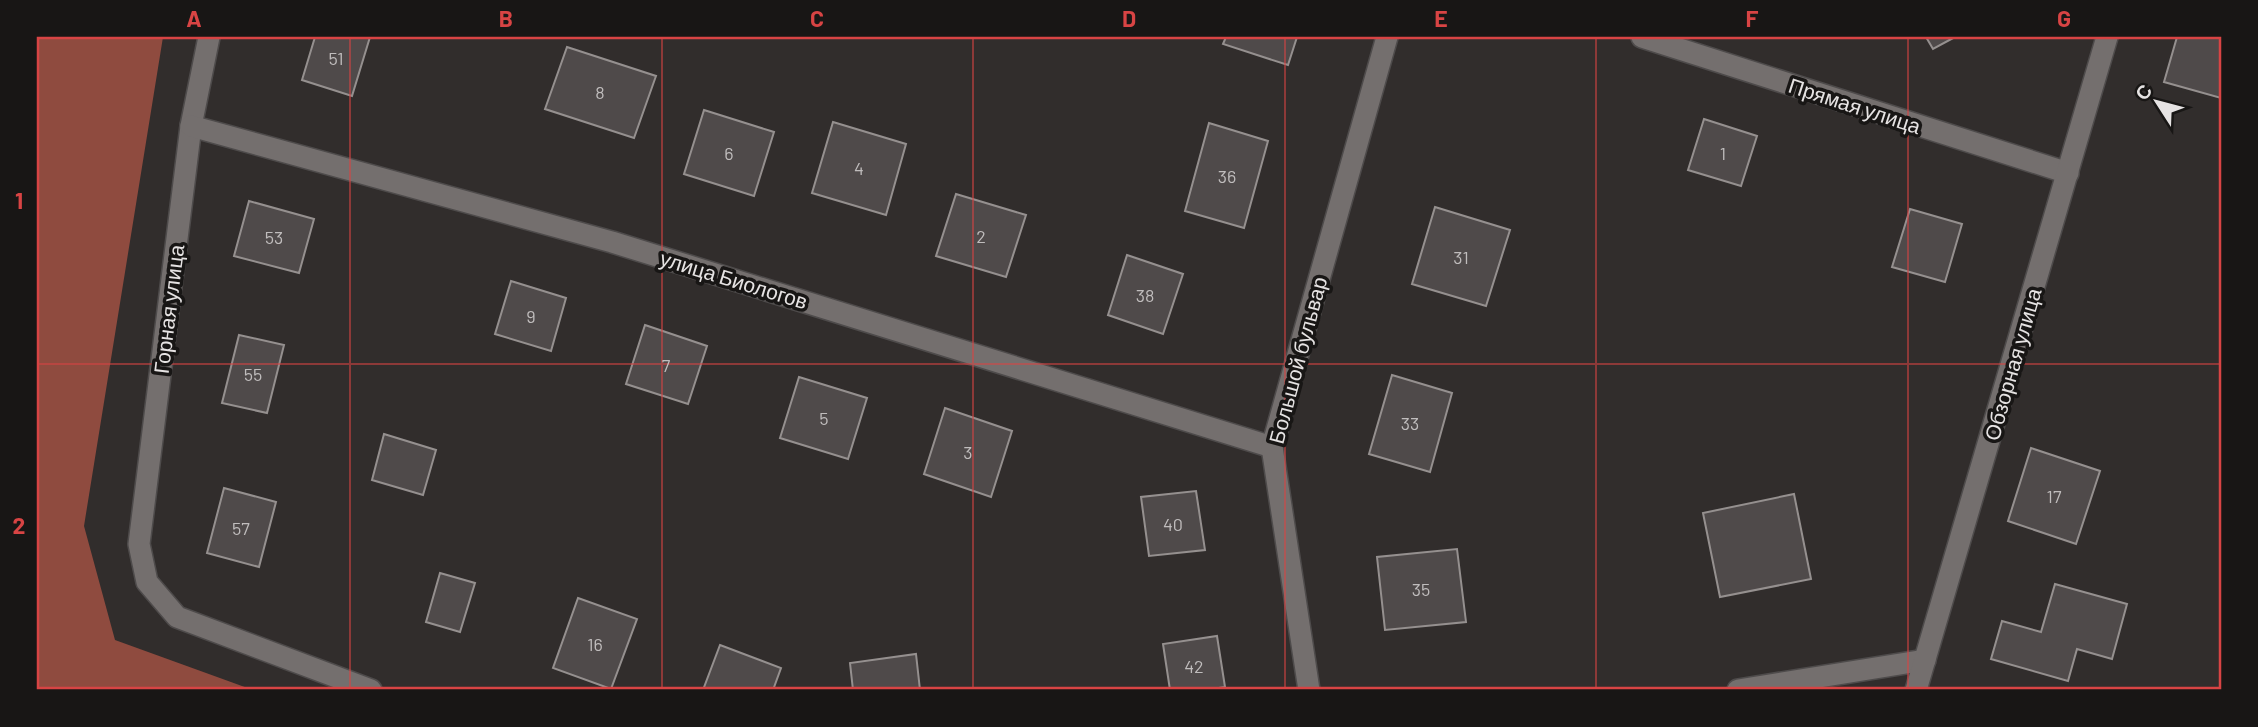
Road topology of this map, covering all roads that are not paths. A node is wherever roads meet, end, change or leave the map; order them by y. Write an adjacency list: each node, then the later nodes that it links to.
1 (209, 37): 5 (street, Горная улица)
2 (1387, 37): 7 (street, Большой бульвар)
3 (1642, 37): 6 (street, Прямая улица)
4 (2107, 37): 6 (street, Обзорная улица)
5 (191, 127): 7 (street, улица Биологов); 9 (street, Горная улица)
6 (2068, 173): 8 (street, Обзорная улица)
7 (1272, 447): 10 (street, Большой бульвар)
8 (1925, 660): 11 (street); 12 (street, Обзорная улица)
9 (371, 690)
10 (1309, 690)
11 (1738, 690)
12 (1916, 690)

